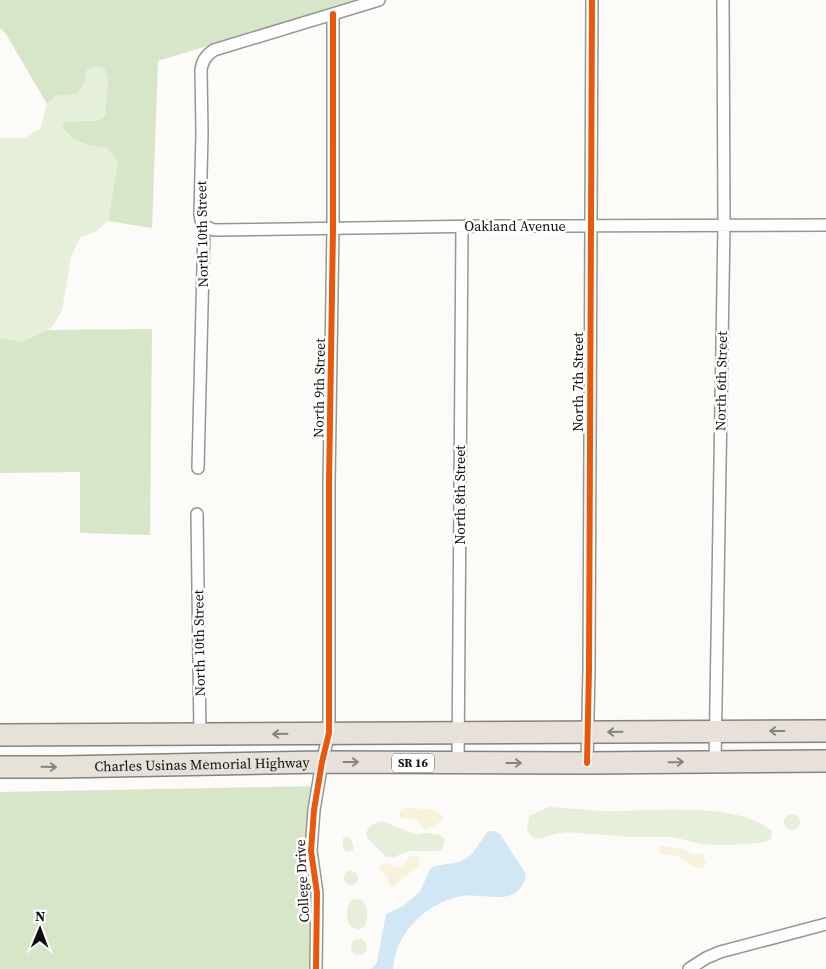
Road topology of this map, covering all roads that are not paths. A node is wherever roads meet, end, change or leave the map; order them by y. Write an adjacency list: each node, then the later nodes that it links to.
1 (379, 0): 4 (street)
2 (592, 0): 6 (street, North 7th Street)
3 (723, 0): 7 (street, North 6th Street)
4 (333, 14): 5 (street, North 10th Street); 10 (street, North 9th Street)
5 (204, 226): 10 (street, Oakland Avenue); 11 (street, North 10th Street)
6 (591, 226): 7 (street, Oakland Avenue); 9 (street, Oakland Avenue); 14 (street, North 7th Street)
7 (724, 226): 8 (street, Oakland Avenue); 13 (street, North 6th Street)
8 (826, 226)
9 (462, 227): 10 (street, Oakland Avenue); 17 (street, North 8th Street)
10 (333, 228): 16 (street, North 9th Street)
11 (198, 468)
12 (197, 514): 18 (street, North 10th Street)
13 (715, 731): 14 (highway, Charles Usinas Memorial Highway / SR 16, one-way to 14); 15 (highway, Charles Usinas Memorial Highway / SR 16, one-way to 13); 22 (street, North 6th Street)
14 (587, 732): 17 (highway, Charles Usinas Memorial Highway / SR 16); 24 (street, North 7th Street)
15 (826, 732)
16 (329, 734): 17 (highway, Charles Usinas Memorial Highway / SR 16); 18 (highway, Charles Usinas Memorial Highway / SR 16, one-way to 18); 21 (street, North 9th Street)
17 (458, 734): 23 (street, North 8th Street)
18 (200, 735): 19 (highway, Charles Usinas Memorial Highway / SR 16)
19 (0, 736)
20 (826, 761): 22 (highway, Charles Usinas Memorial Highway / SR 16)
21 (322, 762): 23 (highway, Charles Usinas Memorial Highway / SR 16, one-way to 23); 25 (highway, Charles Usinas Memorial Highway / SR 16, one-way to 21); 27 (street, College Drive)
22 (715, 762): 24 (highway, Charles Usinas Memorial Highway / SR 16, one-way to 22)
23 (458, 763): 24 (highway, Charles Usinas Memorial Highway / SR 16, one-way to 24)
24 (587, 763)
25 (0, 767)
26 (826, 924): 28 (street)
27 (316, 969)
28 (689, 969)

